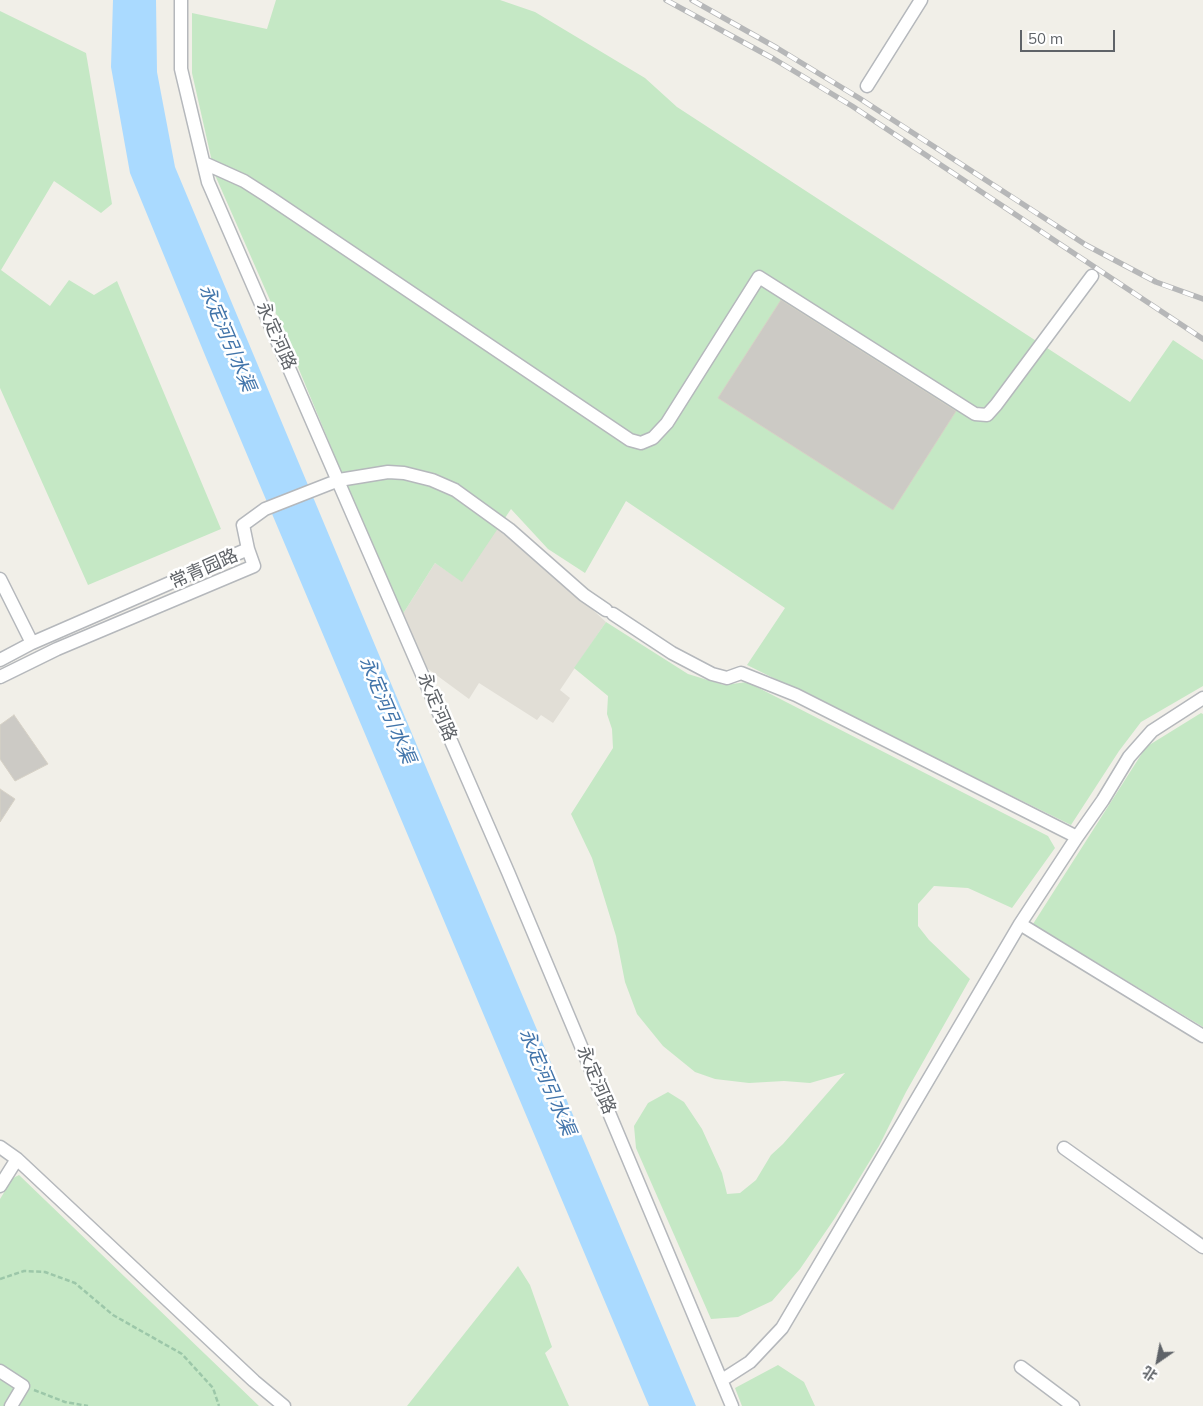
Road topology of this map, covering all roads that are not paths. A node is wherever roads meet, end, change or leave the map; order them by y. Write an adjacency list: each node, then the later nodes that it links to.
1 (181, 0): 4 (street, 永定河路)
2 (921, 0): 3 (street)
3 (866, 86)
4 (204, 163): 5 (street); 6 (street, 永定河路)
5 (1092, 276)
6 (339, 480): 7 (street); 13 (street); 23 (street, 永定河路)
7 (248, 549): 9 (street, 常青园路); 11 (street, 常青园路)
8 (0, 579): 9 (street)
9 (32, 644): 10 (street, 常青园路)
10 (0, 660)
11 (0, 677)
12 (1203, 698): 13 (street)
13 (1077, 837): 14 (street)
14 (1020, 924): 15 (street); 23 (street)
15 (1203, 1036)
16 (0, 1147): 18 (street)
17 (1064, 1148): 20 (street)
18 (17, 1159): 19 (street); 25 (street)
19 (0, 1186)
20 (1203, 1247)
21 (1021, 1367): 27 (street)
22 (0, 1371): 24 (street)
23 (722, 1380): 26 (street, 永定河路)
24 (11, 1406)
25 (284, 1406)
26 (732, 1406)
27 (1073, 1406)

